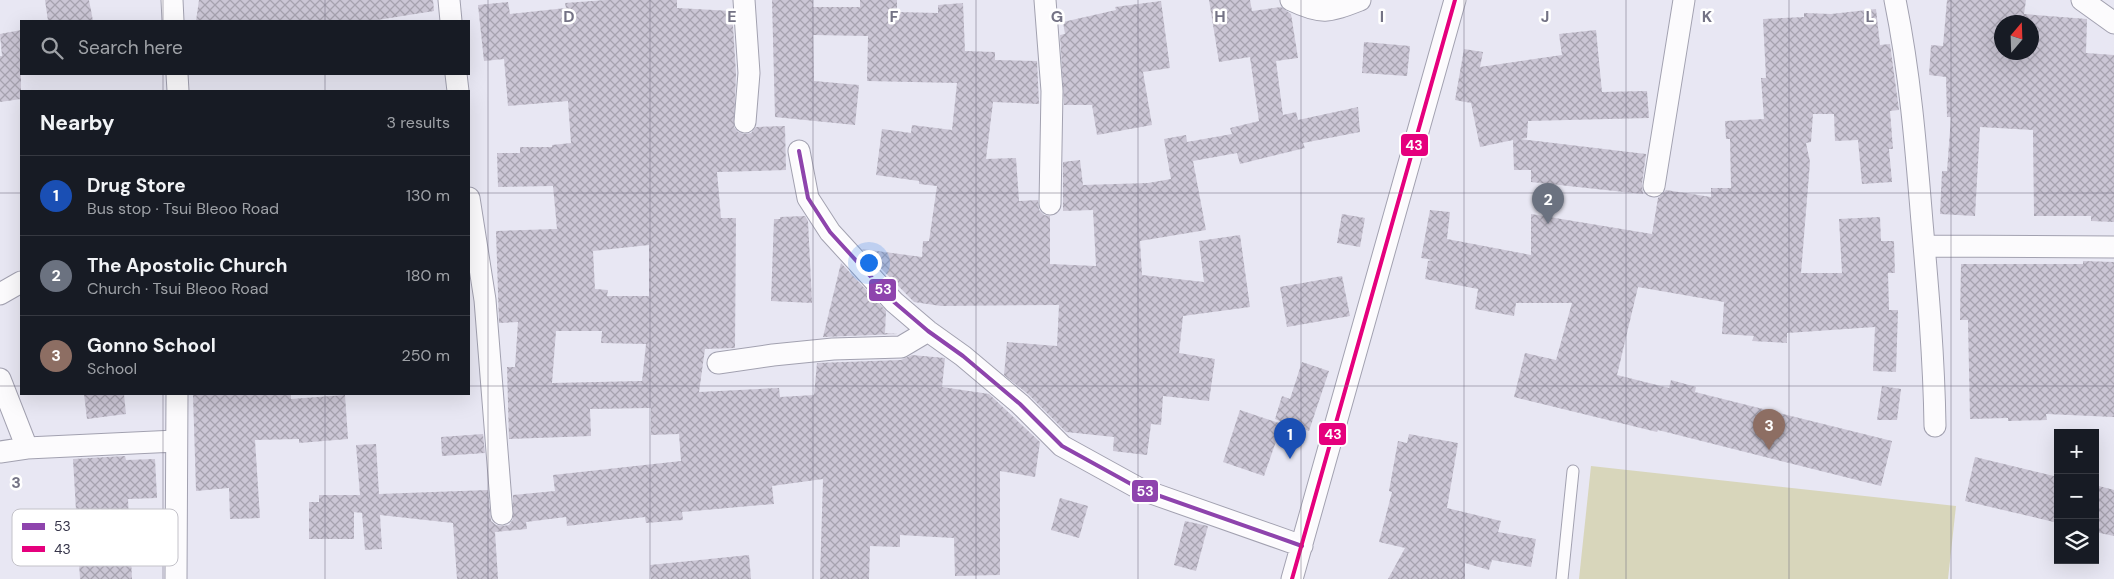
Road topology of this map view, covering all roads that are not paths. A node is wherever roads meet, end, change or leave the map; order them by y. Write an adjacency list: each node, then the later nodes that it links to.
1 (172, 0): 11 (street)
2 (449, 0): 12 (street)
3 (744, 0): 18 (street)
4 (1045, 0): 21 (street)
5 (1291, 0): 6 (street)
6 (1360, 0)
7 (1684, 0): 20 (street)
8 (1895, 0): 23 (street)
9 (2082, 0): 13 (street)
10 (1453, 1): 39 (street)
11 (173, 20)
12 (451, 20)
13 (2114, 23)
14 (177, 75): 16 (street)
15 (456, 75): 17 (street)
16 (178, 90)
17 (458, 90)
18 (746, 122)
19 (799, 151): 28 (street)
20 (1654, 186)
21 (1050, 204)
22 (470, 211): 27 (street)
23 (1924, 246): 24 (street); 32 (street)
24 (2114, 247)
25 (20, 283): 26 (street)
26 (0, 294)
27 (477, 300): 38 (street)
28 (928, 331): 29 (street); 39 (street)
29 (718, 363)
30 (0, 379): 34 (street)
31 (177, 395): 33 (street)
32 (1935, 426)
33 (176, 441): 34 (street); 37 (street)
34 (27, 448): 35 (street)
35 (0, 452)
36 (1573, 470): 43 (lane)
37 (176, 509)
38 (502, 514)
39 (1302, 546): 42 (street)
40 (176, 566): 41 (street)
41 (176, 579)
42 (1292, 579)
43 (1562, 579)

